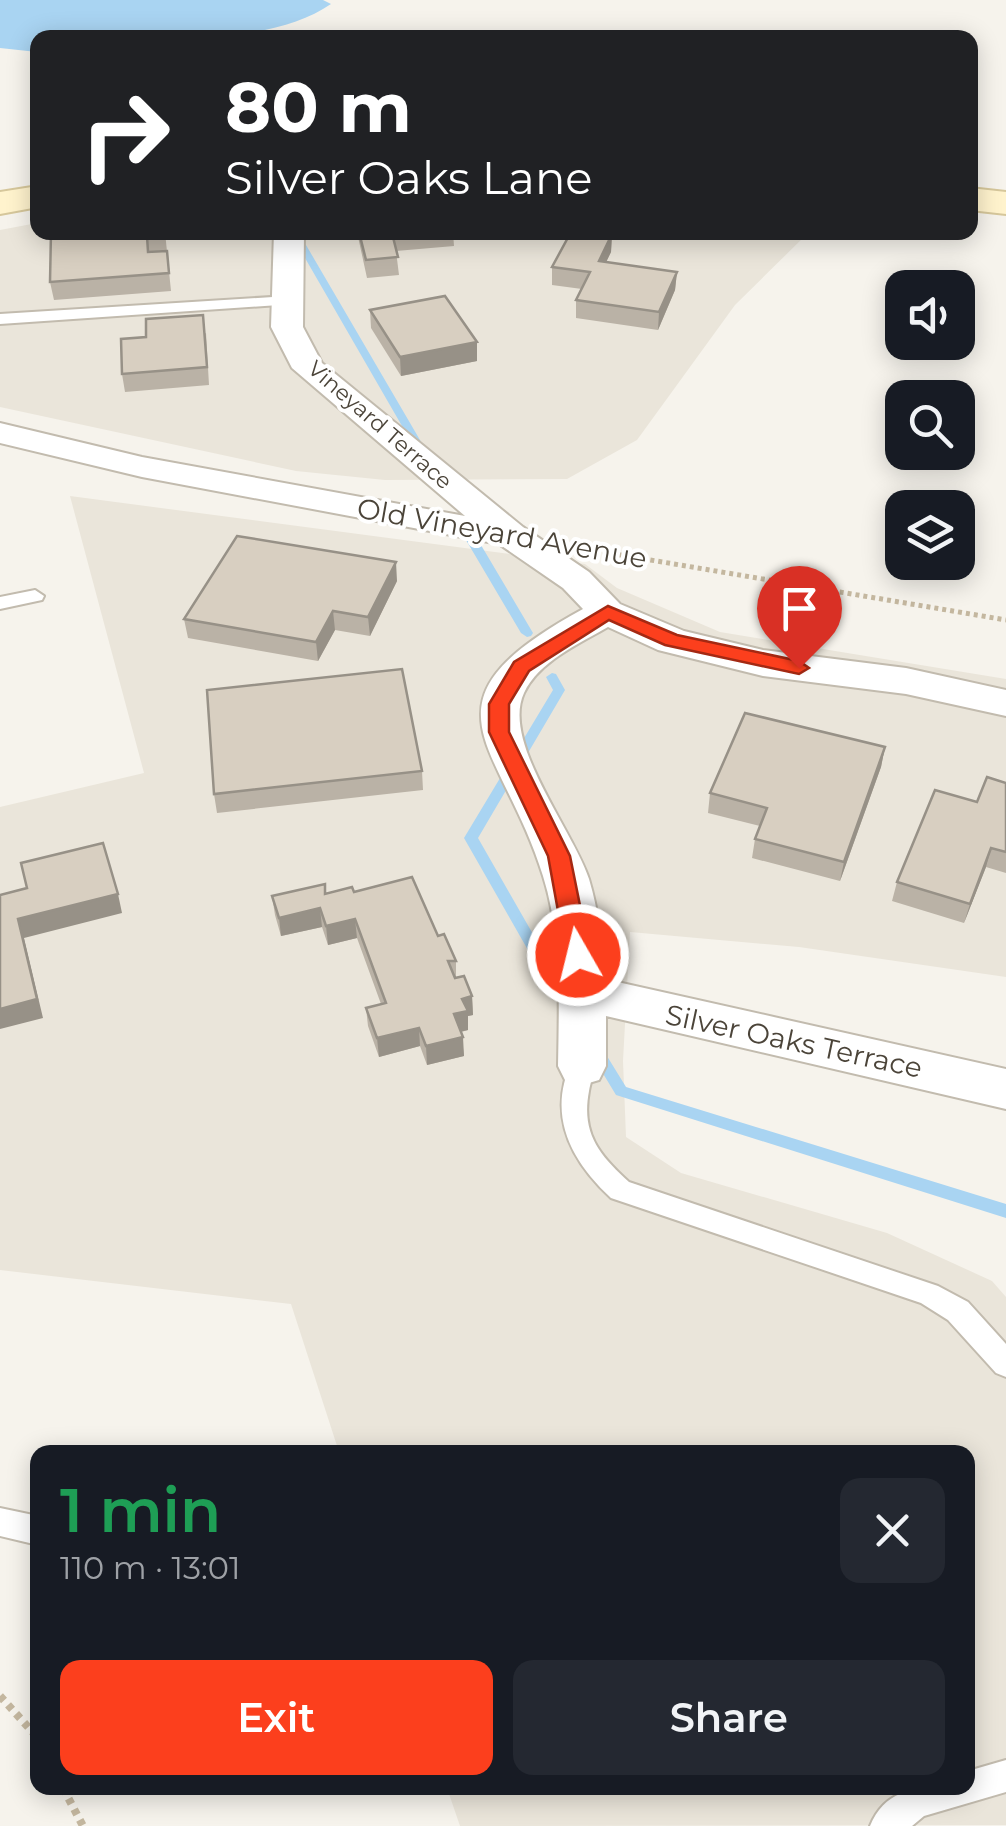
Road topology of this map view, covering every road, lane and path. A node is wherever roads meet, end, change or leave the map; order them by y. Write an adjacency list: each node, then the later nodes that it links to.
1 (30, 197): 3 (street)
2 (978, 200): 4 (street)
3 (0, 203)
4 (1006, 203)
5 (289, 240): 6 (street, Vineyard Terrace)
6 (288, 302): 7 (lane); 9 (street, Vineyard Terrace)
7 (0, 319)
8 (0, 433): 9 (street, Old Vineyard Avenue)
9 (510, 535): 13 (street, Vineyard Terrace)
10 (596, 550): 14 (path, Old Vineyard Avenue)
11 (34, 596): 12 (lane)
12 (0, 603)
13 (608, 612): 15 (street); 16 (street)
14 (1006, 620)
15 (1006, 702)
16 (582, 992): 17 (street); 18 (street, Silver Oaks Terrace)
17 (582, 1066): 19 (lane)
18 (1006, 1090)
19 (1006, 1364)
20 (0, 1522): 21 (lane)
21 (30, 1528)
22 (0, 1696): 23 (path)
23 (30, 1729)
24 (1006, 1776): 25 (lane)
25 (975, 1785)
26 (67, 1795): 28 (path)
27 (939, 1795): 29 (lane)
28 (83, 1826)
29 (886, 1826)

